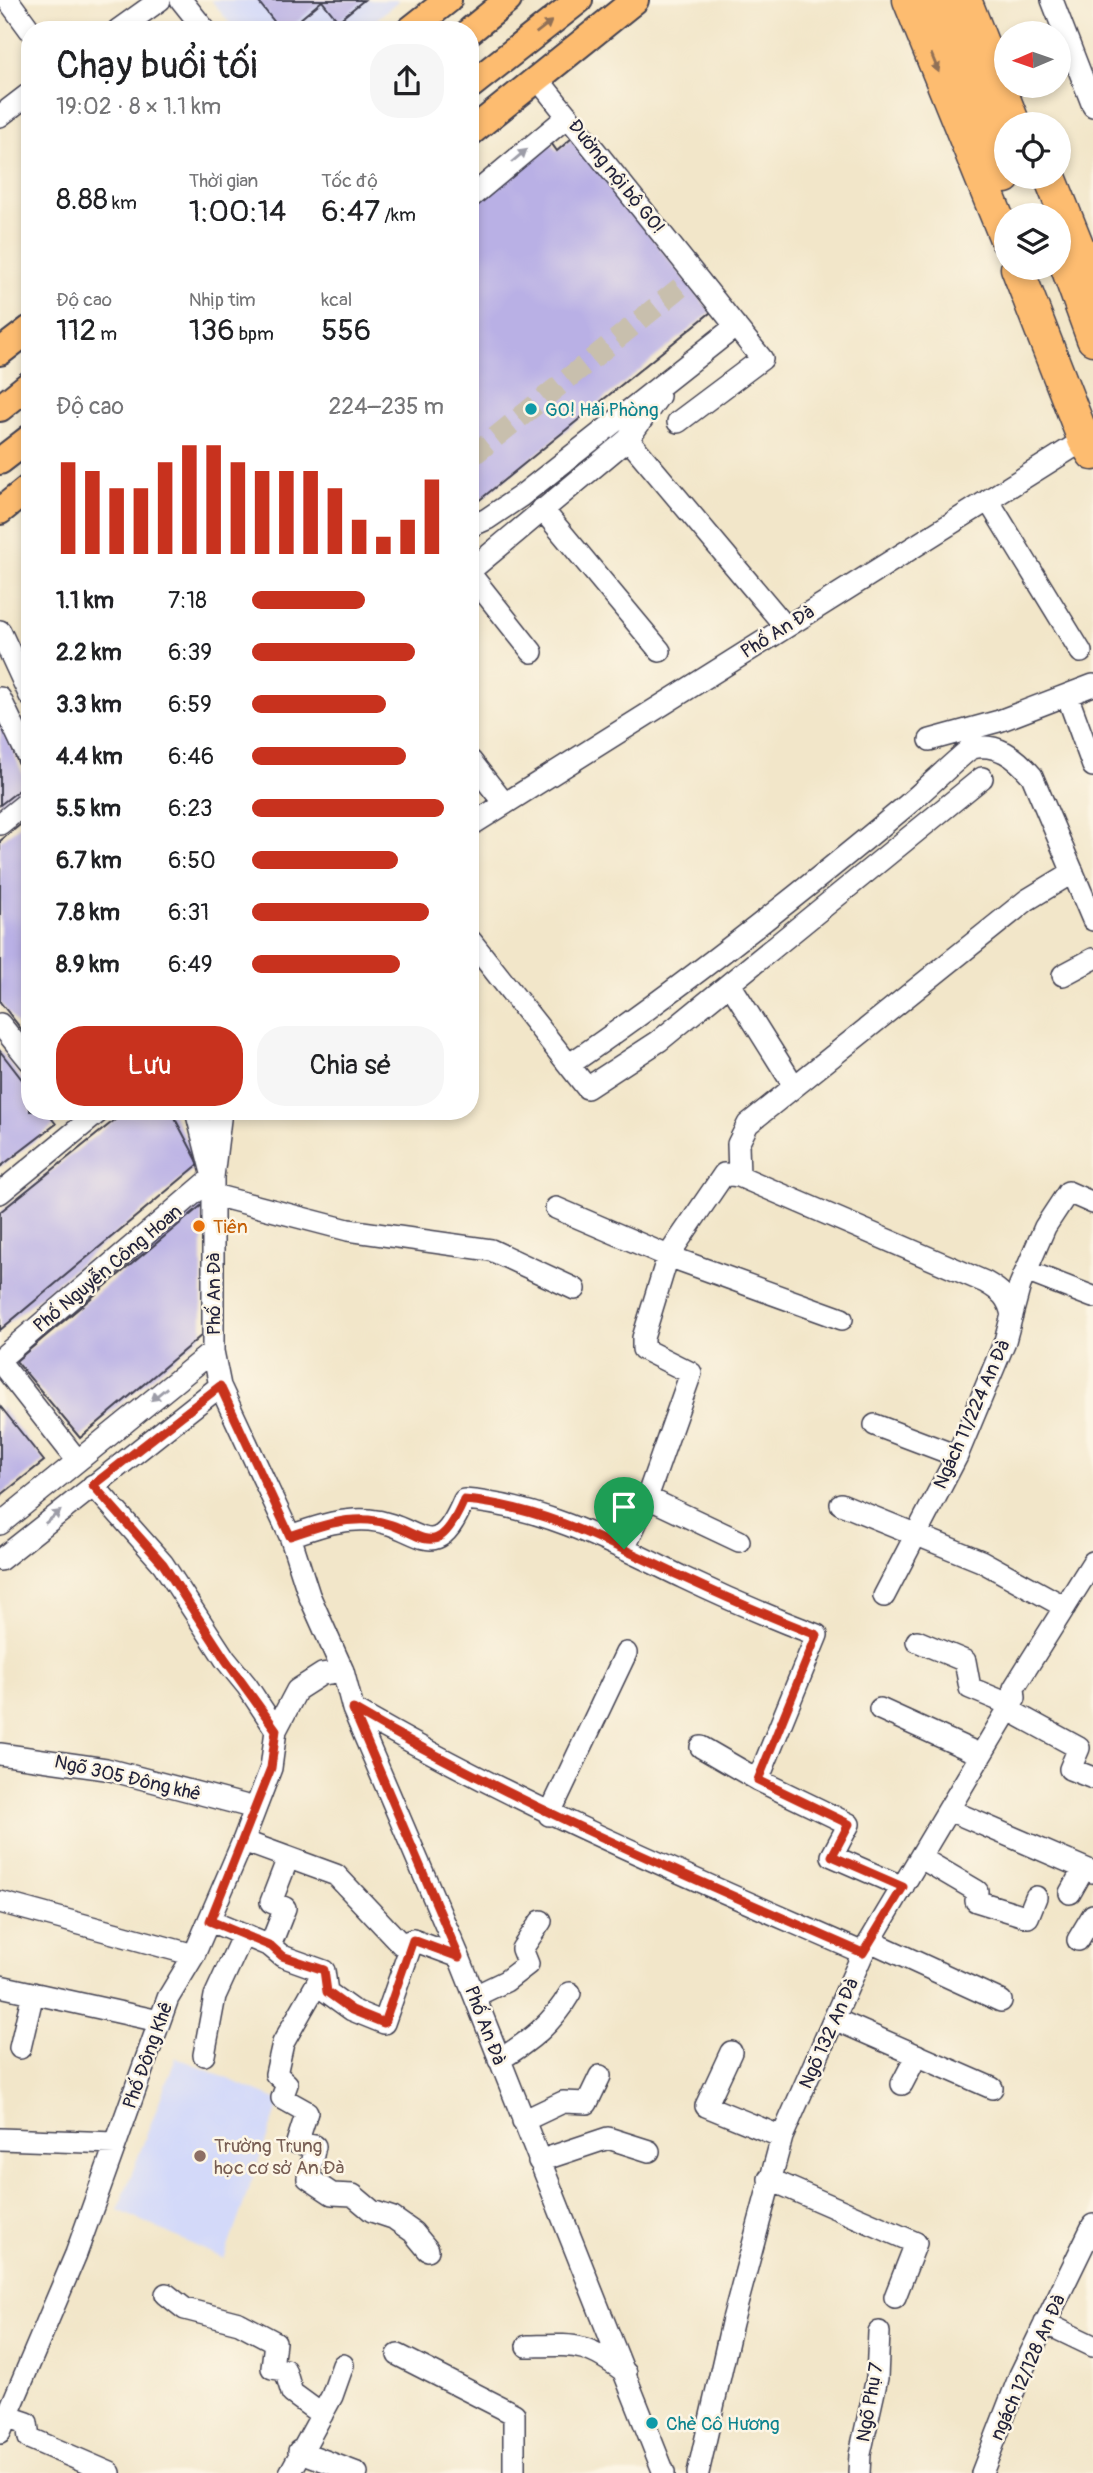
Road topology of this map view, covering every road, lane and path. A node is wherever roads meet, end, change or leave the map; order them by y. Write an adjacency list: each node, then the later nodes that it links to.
1 (8, 0): 12 (street)
2 (160, 0): 13 (street)
3 (181, 0): 14 (street)
4 (448, 0): 15 (main road)
5 (508, 0): 17 (main road)
6 (579, 0): 18 (main road, one-way to 6)
7 (635, 0): 21 (main road)
8 (965, 0): 24 (highway)
9 (988, 0): 16 (highway)
10 (1052, 0): 19 (street)
11 (917, 1): 30 (highway); 31 (highway, one-way to 31)
12 (23, 21)
13 (131, 21)
14 (198, 21)
15 (421, 21)
16 (996, 21)
17 (479, 24)
18 (514, 50): 20 (main road); 21 (main road)
19 (1088, 75): 23 (street)
20 (479, 78)
21 (537, 78): 26 (street, Đường nội bộ GO!); 27 (main road)
22 (21, 100): 25 (street)
23 (1093, 106)
24 (1009, 112)
25 (0, 116)
26 (568, 116): 29 (street, one-way to 26); 36 (street, Đường nội bộ GO!)
27 (479, 125)
28 (1055, 189): 35 (highway)
29 (479, 190)
30 (1013, 203)
31 (994, 207)
32 (1071, 279): 38 (highway)
33 (1022, 280): 47 (highway)
34 (1044, 280): 43 (highway)
35 (1093, 284)
36 (736, 326): 40 (street); 44 (street, Đường nội bộ GO!)
37 (21, 335): 39 (main road)
38 (1093, 339)
39 (0, 352)
40 (672, 377): 45 (street); 53 (street)
41 (21, 391): 42 (main road)
42 (0, 408)
43 (1093, 409)
44 (678, 422)
45 (628, 439): 51 (street); 56 (street)
46 (21, 445): 48 (main road)
47 (1089, 447): 50 (street, Phố An Đà)
48 (0, 461)
49 (21, 494): 52 (main road)
50 (988, 500): 56 (street, Phố An Đà); 60 (street)
51 (542, 509): 54 (street); 58 (street)
52 (0, 511)
53 (479, 522)
54 (479, 565)
55 (479, 583): 59 (street)
56 (785, 626): 70 (street, Phố An Đà)
57 (0, 631): 61 (street)
58 (660, 651)
59 (531, 652)
60 (1081, 652)
61 (21, 676)
62 (1093, 685): 63 (street)
63 (1067, 695): 65 (street); 67 (street)
64 (0, 700): 66 (street)
65 (930, 740)
66 (21, 743)
67 (1093, 766)
68 (479, 771): 70 (street)
69 (982, 778): 79 (street)
70 (504, 803): 72 (street, Phố An Đà)
71 (21, 807): 73 (street)
72 (479, 820)
73 (0, 824)
74 (1073, 872): 75 (street); 82 (street); 83 (street)
75 (1093, 920)
76 (479, 951): 82 (street)
77 (1093, 959): 78 (street)
78 (1063, 975)
79 (730, 984): 82 (street); 83 (street)
80 (0, 1024): 81 (street)
81 (21, 1050)
82 (570, 1064)
83 (794, 1086): 87 (street)
84 (74, 1120): 89 (street)
85 (198, 1120): 88 (street)
86 (219, 1120): 88 (street, Phố An Đà)
87 (739, 1176): 92 (street); 96 (street)
88 (213, 1186): 94 (street); 98 (street, Phố An Đà); 99 (street, Phố Nguyễn Công Hoan)
89 (1, 1191)
90 (1093, 1203): 93 (street, Ngách 11/224 An Đà)
91 (556, 1208): 92 (street)
92 (668, 1256): 97 (street); 105 (street)
93 (1026, 1271): 95 (street); 96 (street, Ngách 11/224 An Đà)
94 (575, 1289)
95 (1093, 1297)
96 (1012, 1316): 102 (street, Ngách 11/224 An Đà)
97 (842, 1319)
98 (213, 1351): 100 (street, Phố An Đà); 103 (street, one-way to 103)
99 (0, 1360): 103 (street)
100 (220, 1386): 104 (street); 108 (street, Phố An Đà)
101 (875, 1425): 102 (street)
102 (957, 1456): 109 (street, Ngách 11/224 An Đà)
103 (77, 1460): 107 (street)
104 (93, 1485): 112 (street, one-way to 104); 122 (street)
105 (648, 1498): 110 (street); 111 (street)
106 (841, 1504): 109 (street)
107 (0, 1524)
108 (290, 1536): 111 (street); 118 (street, Phố An Đà)
109 (915, 1536): 114 (street, Ngách 11/224 An Đà); 115 (street)
110 (739, 1541)
111 (624, 1549): 128 (street)
112 (0, 1560)
113 (1093, 1562): 115 (street, Ngõ 132 An Đà)
114 (884, 1596)
115 (1077, 1600): 119 (street, Ngõ 132 An Đà)
116 (917, 1642): 119 (street)
117 (626, 1653): 131 (street)
118 (343, 1671): 120 (street, Phố An Đà); 122 (street, Phố Đông Khê)
119 (1012, 1704): 123 (street); 126 (street, Ngõ 132 An Đà); 127 (street)
120 (353, 1709): 131 (street); 149 (street, Phố An Đà)
121 (880, 1709): 126 (street)
122 (276, 1730): 129 (street, Phố Đông Khê)
123 (1093, 1745)
124 (701, 1747): 128 (street)
125 (0, 1754): 129 (street, Ngõ 305 Đông khê)
126 (981, 1755): 130 (street, Ngõ 132 An Đà)
127 (1093, 1778)
128 (758, 1780): 136 (street)
129 (255, 1808): 132 (street, Phố Đông Khê)
130 (949, 1811): 134 (street, Ngõ 132 An Đà); 135 (street)
131 (549, 1815): 147 (street)
132 (243, 1842): 133 (street); 141 (street, Phố Đông Khê)
133 (289, 1858): 144 (street); 146 (street)
134 (920, 1858): 136 (street, Ngõ 132 An Đà); 138 (street)
135 (1088, 1871): 137 (street)
136 (903, 1887): 147 (street, Ngõ 132 An Đà)
137 (1070, 1893)
138 (1036, 1897)
139 (0, 1902): 148 (street)
140 (1093, 1915): 145 (street)
141 (210, 1921): 143 (street); 148 (street, Phố Đông Khê)
142 (541, 1921): 154 (street)
143 (243, 1935): 146 (street); 160 (street)
144 (413, 1940): 149 (street); 150 (street)
145 (1078, 1940)
146 (271, 1946): 150 (street)
147 (867, 1947): 155 (street); 156 (street, Ngõ 132 An Đà)
148 (194, 1955): 157 (street, Phố Đông Khê)
149 (459, 1957): 154 (street, Phố An Đà)
150 (324, 1970): 174 (street)
151 (0, 1986): 152 (street)
152 (33, 1993): 157 (street); 158 (street)
153 (570, 1993): 162 (street)
154 (475, 1996): 162 (street, Phố An Đà)
155 (1001, 2001)
156 (834, 2019): 161 (street); 167 (street, Ngõ 132 An Đà)
157 (159, 2021): 169 (street, Phố Đông Khê)
158 (20, 2048)
159 (731, 2052): 167 (street)
160 (204, 2055)
161 (917, 2055): 164 (street); 165 (street)
162 (499, 2060): 166 (street, Phố An Đà)
163 (600, 2076): 166 (street)
164 (902, 2084)
165 (992, 2088)
166 (523, 2121): 171 (street, Phố An Đà)
167 (782, 2137): 172 (street, Ngõ 132 An Đà)
168 (0, 2139): 169 (street)
169 (115, 2143): 185 (street, Phố Đông Khê)
170 (649, 2151): 171 (street)
171 (539, 2161): 183 (street, Phố An Đà)
172 (769, 2179): 176 (street); 192 (street, Ngõ 132 An Đà)
173 (1093, 2225): 177 (street, ngách 12/128 An Đà)
174 (428, 2250)
175 (166, 2294): 184 (street)
176 (895, 2297)
177 (1045, 2323): 180 (street); 194 (street, ngách 12/128 An Đà)
178 (879, 2332): 193 (street, Ngõ Phụ 7)
179 (527, 2346): 183 (street)
180 (1093, 2346)
181 (398, 2355): 190 (street)
182 (343, 2365): 184 (street)
183 (627, 2375): 191 (street, Phố An Đà)
184 (322, 2415): 186 (street)
185 (2, 2421): 187 (street)
186 (299, 2451): 188 (street); 189 (street)
187 (110, 2473)
188 (290, 2473)
189 (357, 2473)
190 (514, 2473)
191 (664, 2473)
192 (698, 2473)
193 (859, 2473)
194 (982, 2473)

